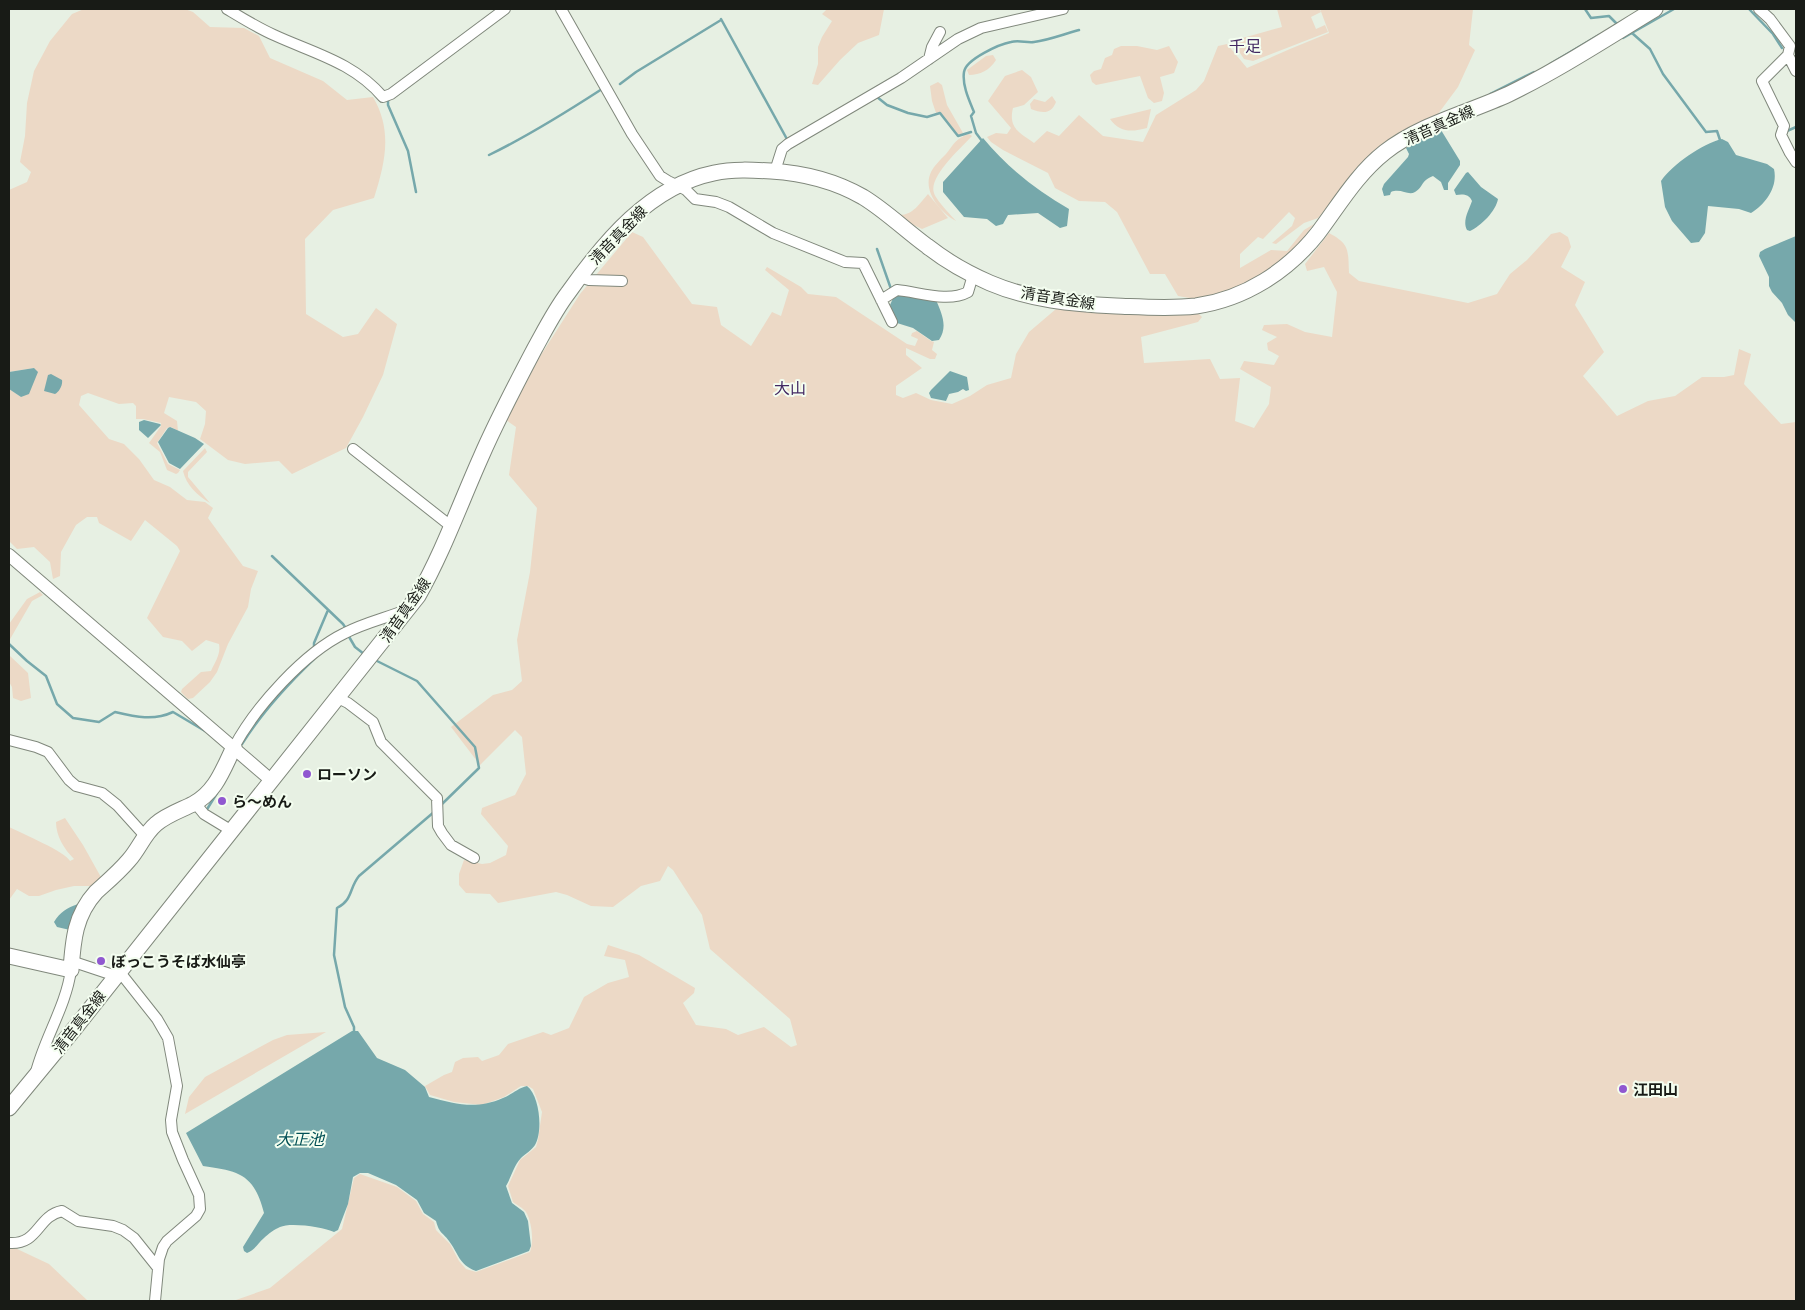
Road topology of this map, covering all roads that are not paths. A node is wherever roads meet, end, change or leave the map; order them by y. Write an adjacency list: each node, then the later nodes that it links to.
1 (227, 9): 2 (street)
2 (505, 9)
3 (561, 9): 13 (street)
4 (1063, 9): 9 (street)
5 (1655, 9): 14 (main road, 清音真金線)
6 (1759, 9): 8 (street)
7 (940, 32): 9 (street)
8 (1788, 55): 10 (street); 11 (street)
9 (929, 59): 12 (street)
10 (1796, 71)
11 (1796, 162)
12 (776, 171): 13 (main road, 清音真金線); 14 (main road, 清音真金線)
13 (676, 186): 15 (main road, 清音真金線); 17 (street)
14 (973, 275): 17 (street)
15 (579, 277): 16 (street); 20 (main road, 清音真金線)
16 (622, 281)
17 (881, 300): 18 (street)
18 (892, 322)
19 (353, 450): 20 (street)
20 (452, 527): 22 (main road, 清音真金線)
21 (9, 555): 25 (street)
22 (408, 610): 23 (main road, 清音真金線); 25 (street)
23 (338, 698): 26 (main road, 清音真金線); 30 (street)
24 (9, 740): 29 (street)
25 (234, 747): 26 (street); 27 (main road)
26 (272, 781): 28 (main road, 清音真金線)
27 (195, 803): 28 (street); 29 (main road)
28 (232, 831): 33 (main road, 清音真金線)
29 (145, 836): 32 (main road)
30 (474, 858)
31 (9, 956): 32 (main road)
32 (71, 965): 33 (street); 34 (street)
33 (118, 974): 34 (main road, 清音真金線); 37 (street)
34 (34, 1078): 35 (main road, 清音真金線)
35 (9, 1108)
36 (9, 1242): 37 (street)
37 (158, 1268): 38 (street)
38 (155, 1301)

